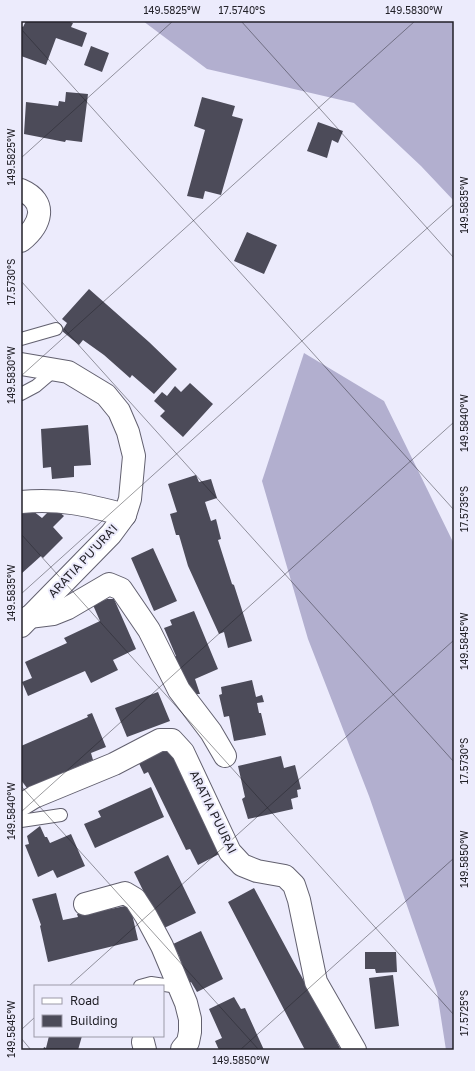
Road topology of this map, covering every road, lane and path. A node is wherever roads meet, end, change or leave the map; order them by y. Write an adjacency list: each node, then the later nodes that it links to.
1 (21, 190): 2 (street)
2 (21, 241)
3 (56, 329): 4 (lane)
4 (21, 338)
5 (21, 364): 6 (street, ARATIA PU'URA'I)
6 (57, 368): 7 (lane); 9 (street, ARATIA PU'URA'I)
7 (21, 394)
8 (21, 502): 9 (street)
9 (125, 515): 10 (street, ARATIA PU'URA'I)
10 (25, 621): 11 (street)
11 (225, 756)
12 (21, 805): 19 (street, ARATIA PUURAI)
13 (62, 815): 14 (lane)
14 (21, 821)
15 (85, 904): 17 (street)
16 (144, 985): 17 (lane)
17 (178, 987): 18 (street)
18 (182, 1050)
19 (355, 1050)

